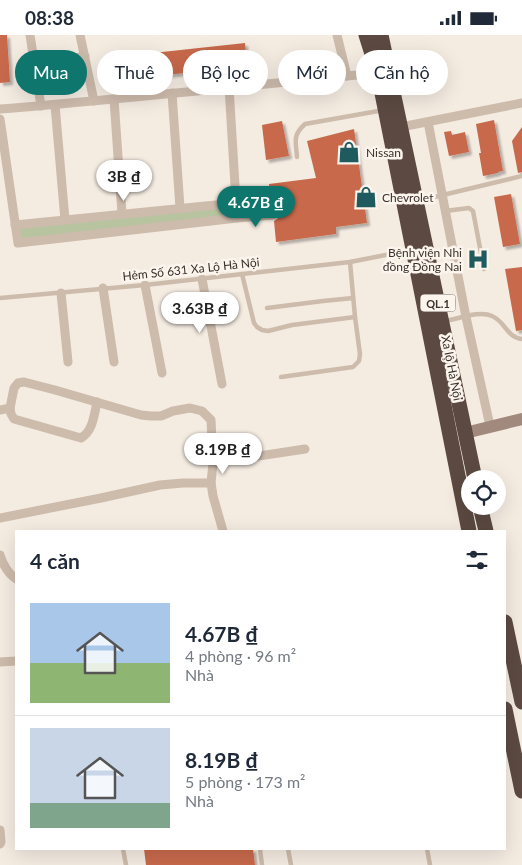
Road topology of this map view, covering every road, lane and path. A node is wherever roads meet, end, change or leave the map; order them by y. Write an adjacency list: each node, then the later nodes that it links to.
1 (30, 35): 6 (street)
2 (80, 35): 7 (street)
3 (337, 35): 11 (street)
4 (366, 35): 8 (highway, Xa lộ Hà Nội / QL.1)
5 (381, 35): 27 (highway, Xa lộ Hà Nội / QL.1)
6 (32, 50)
7 (84, 50)
8 (371, 50)
9 (87, 66): 19 (street)
10 (356, 75): 11 (street)
11 (347, 76): 12 (street)
12 (268, 83)
13 (39, 95): 22 (street)
14 (153, 95): 18 (street)
15 (172, 95): 33 (street)
16 (229, 95): 32 (street)
17 (382, 95): 24 (highway, Xa lộ Hà Nội / QL.1)
18 (114, 99): 19 (street); 35 (street)
19 (94, 101): 21 (street)
20 (522, 103): 26 (street)
21 (56, 105): 22 (street); 38 (street)
22 (41, 106): 23 (street)
23 (0, 109)
24 (385, 109): 28 (lane); 40 (highway, Xa lộ Hà Nội / QL.1)
25 (0, 119): 39 (street)
26 (428, 122): 27 (street); 30 (street)
27 (401, 127): 31 (highway, Xa lộ Hà Nội / QL.1)
28 (297, 157)
29 (522, 176): 30 (lane)
30 (442, 195): 31 (lane); 34 (street)
31 (417, 201): 53 (highway, Xa lộ Hà Nội / QL.1)
32 (236, 203): 33 (street); 37 (street)
33 (180, 209): 35 (street)
34 (445, 211): 42 (lane); 52 (street)
35 (122, 214): 38 (street)
36 (273, 215): 37 (street)
37 (238, 218): 39 (street)
38 (65, 220): 39 (street)
39 (15, 225)
40 (413, 249): 41 (lane, Hẻm Số 631 Xa Lộ Hà Nội); 73 (highway, Xa lộ Hà Nội / QL.1)
41 (350, 262): 43 (lane, Hẻm Số 631 Xa Lộ Hà Nội); 49 (lane)
42 (484, 269)
43 (242, 274): 44 (lane, Hẻm Số 631 Xa Lộ Hà Nội); 51 (lane)
44 (202, 279): 45 (lane, Hẻm Số 631 Xa Lộ Hà Nội); 59 (street)
45 (145, 285): 46 (lane, Hẻm Số 631 Xa Lộ Hà Nội); 57 (street)
46 (103, 288): 47 (lane, Hẻm Số 631 Xa Lộ Hà Nội); 56 (street)
47 (61, 293): 48 (lane, Hẻm Số 631 Xa Lộ Hà Nội); 55 (street)
48 (0, 298)
49 (353, 299): 50 (lane); 51 (lane)
50 (267, 308)
51 (355, 317): 58 (lane)
52 (466, 317): 53 (lane); 54 (lane); 64 (street)
53 (442, 322): 65 (highway, Xa lộ Hà Nội / QL.1)
54 (522, 339)
55 (68, 362)
56 (114, 362)
57 (162, 373)
58 (281, 377)
59 (222, 384)
60 (97, 402): 61 (street); 61 (street); 67 (street)
61 (10, 408): 62 (street)
62 (0, 410)
63 (522, 419): 64 (street)
64 (490, 427): 65 (street)
65 (465, 433): 68 (highway, Xa lộ Hà Nội / QL.1)
66 (305, 449): 67 (street)
67 (213, 463): 69 (street)
68 (473, 470)
69 (211, 483): 71 (street); 72 (street)
70 (482, 515): 74 (highway)
71 (0, 517)
72 (223, 530)
73 (468, 530)
74 (486, 530)
75 (0, 555): 76 (street)
76 (15, 578)
77 (506, 627): 80 (highway)
78 (15, 661): 79 (street)
79 (0, 662)
80 (522, 702)
81 (506, 714): 82 (highway)
82 (522, 791)
83 (0, 830): 84 (street)
84 (0, 844)
85 (123, 850): 89 (lane)
86 (260, 850): 90 (lane)
87 (288, 850): 91 (lane)
88 (427, 850): 92 (lane)
89 (126, 865)
90 (262, 865)
91 (291, 865)
92 (430, 865)

